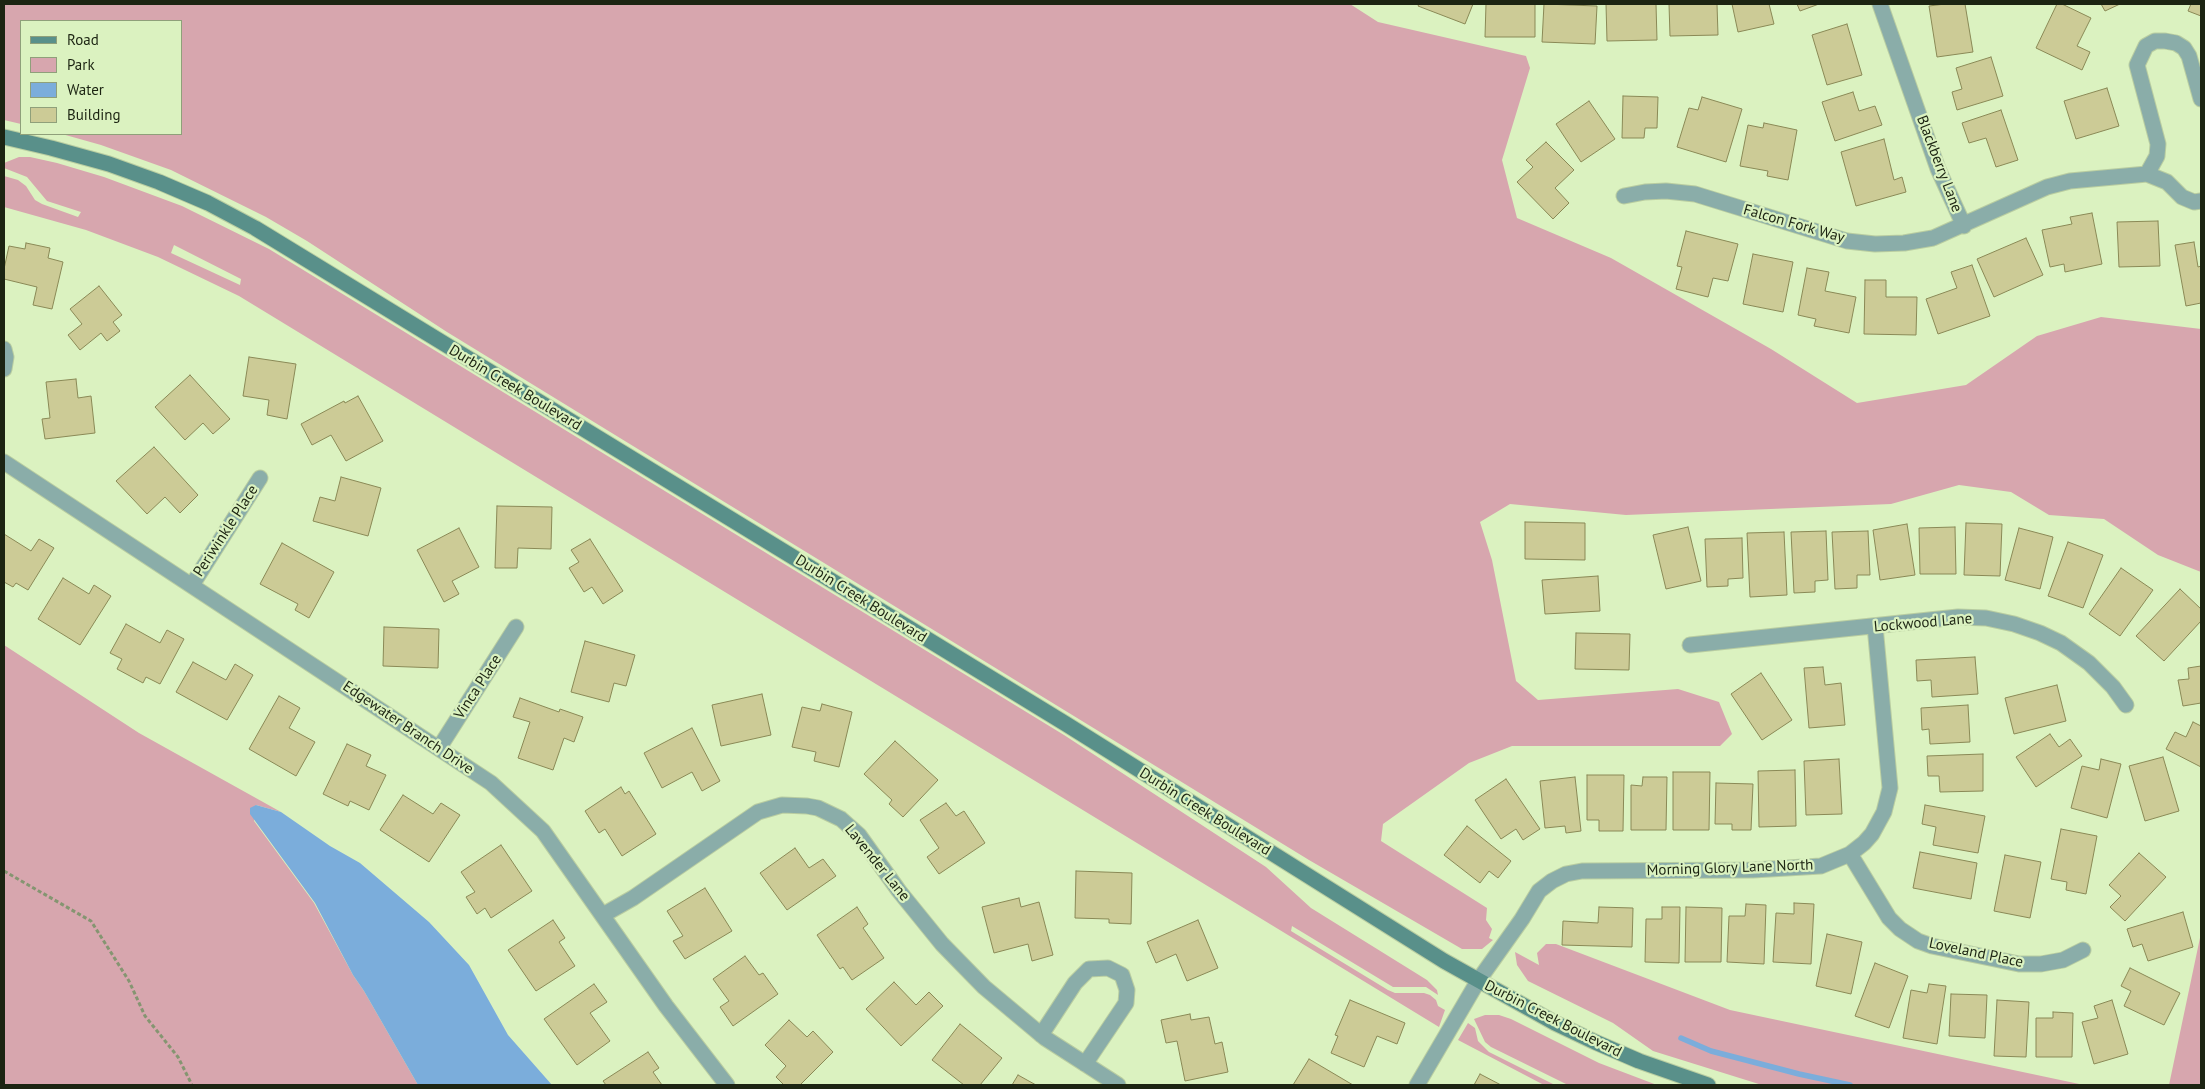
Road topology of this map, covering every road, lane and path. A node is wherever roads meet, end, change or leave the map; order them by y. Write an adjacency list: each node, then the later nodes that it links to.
1 (1880, 4): 7 (street, Blackberry Lane)
2 (2201, 99): 4 (street)
3 (4, 137): 22 (street, Durbin Creek Boulevard)
4 (2147, 174): 6 (street); 7 (street, Blackberry Lane)
5 (1624, 196): 7 (street, Falcon Fork Way)
6 (2201, 201)
7 (1964, 226)
8 (4, 349): 9 (street)
9 (4, 369)
10 (4, 462): 12 (street, Edgewater Branch Drive)
11 (260, 478): 12 (street, Periwinkle Place)
12 (192, 585): 17 (street, Edgewater Branch Drive)
13 (1875, 626): 15 (street, Lockwood Lane); 16 (street, Lockwood Lane); 18 (street, Morning Glory Lane North)
14 (516, 627): 17 (street, Vinca Place)
15 (1690, 645)
16 (2126, 705)
17 (439, 748): 20 (street, Edgewater Branch Drive)
18 (1850, 854): 21 (street, Loveland Place); 22 (street, Morning Glory Lane North)
19 (4, 871): 25 (path)
20 (602, 916): 23 (street, Lavender Lane); 26 (street, Edgewater Branch Drive)
21 (2083, 950)
22 (1478, 981): 28 (street, Morning Glory Lane North); 29 (street, Durbin Creek Boulevard)
23 (1041, 1035): 24 (street, Lavender Lane); 24 (street)
24 (1085, 1064): 27 (street, Lavender Lane)
25 (192, 1085)
26 (727, 1085)
27 (1118, 1085)
28 (1417, 1085)
29 (1708, 1085)

